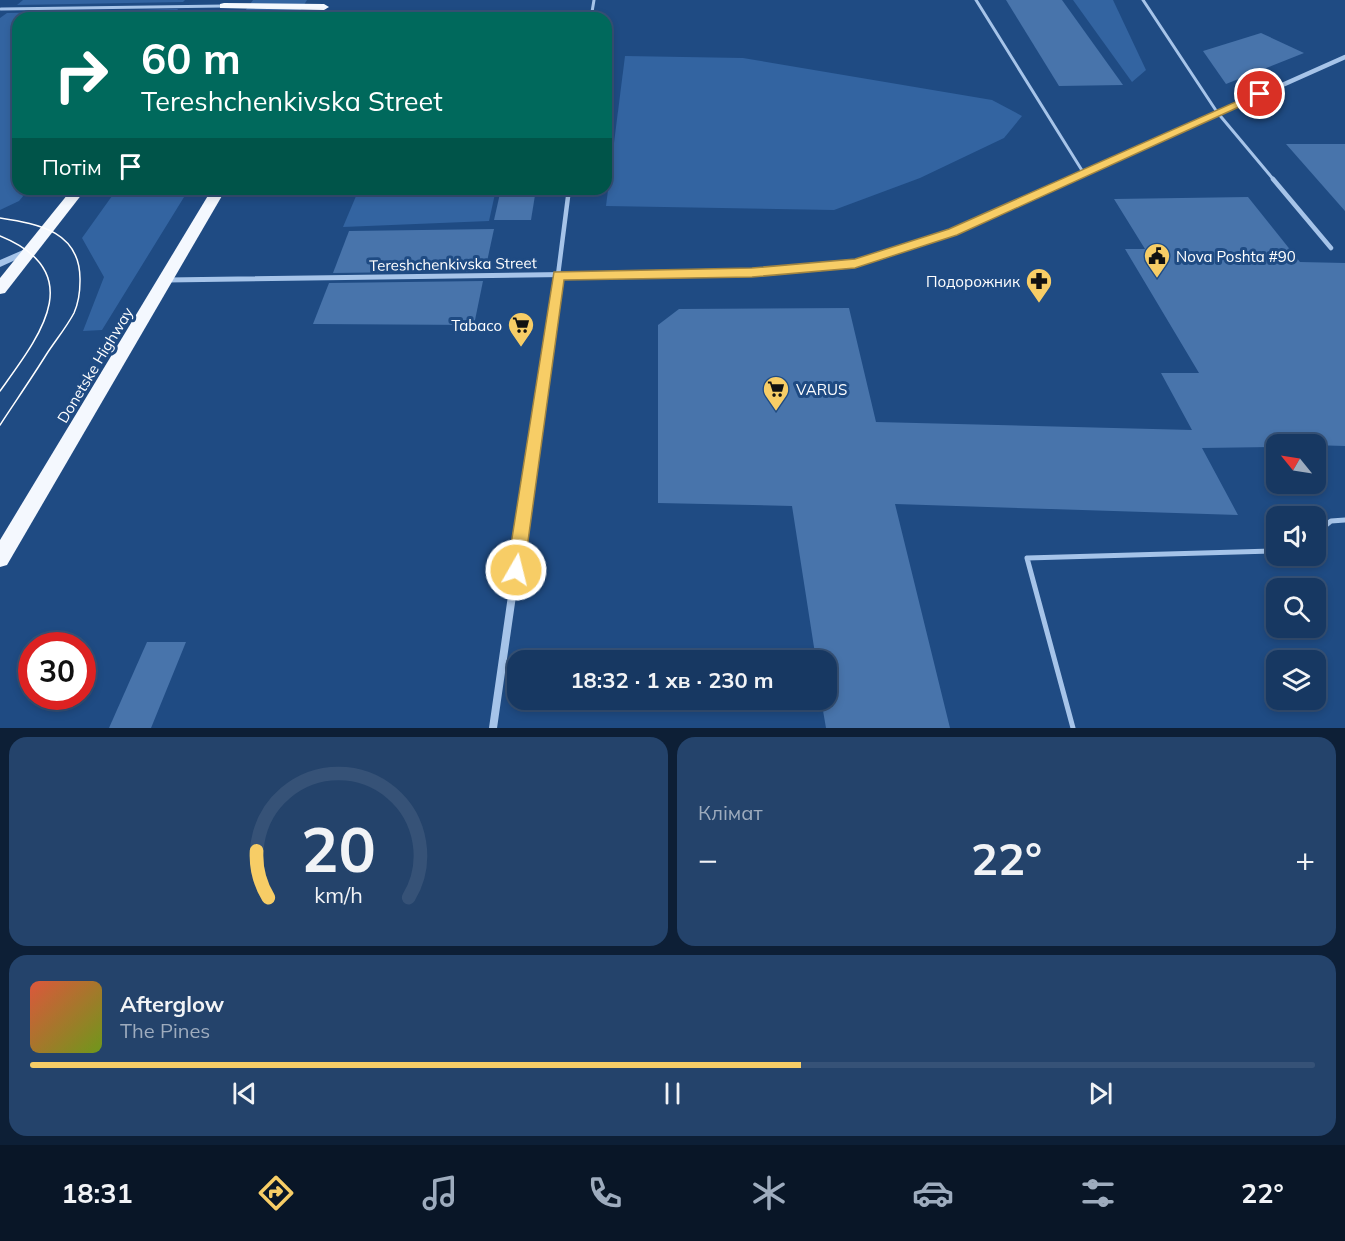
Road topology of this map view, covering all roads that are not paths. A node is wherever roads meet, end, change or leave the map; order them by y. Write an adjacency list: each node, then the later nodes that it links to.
1 (976, 0): 8 (lane)
2 (1143, 0): 7 (lane)
3 (226, 3): 4 (highway); 5 (lane)
4 (327, 4)
5 (1, 9)
6 (1345, 57): 7 (street, Tereshchenkivska Street)
7 (1217, 112): 8 (street, Tereshchenkivska Street); 12 (lane)
8 (1083, 172): 15 (street, Tereshchenkivska Street)
9 (74, 195): 13 (highway)
10 (216, 195): 16 (highway, Donetske Highway)
11 (568, 195): 15 (lane)
12 (1330, 248)
13 (30, 250): 14 (street); 17 (highway)
14 (0, 264)
15 (558, 275): 16 (street, Tereshchenkivska Street); 22 (street)
16 (167, 280): 21 (highway, Donetske Highway)
17 (0, 289)
18 (1345, 520): 19 (lane)
19 (1326, 524)
20 (1266, 551): 23 (lane)
21 (0, 558)
22 (493, 728)
23 (1073, 728)

